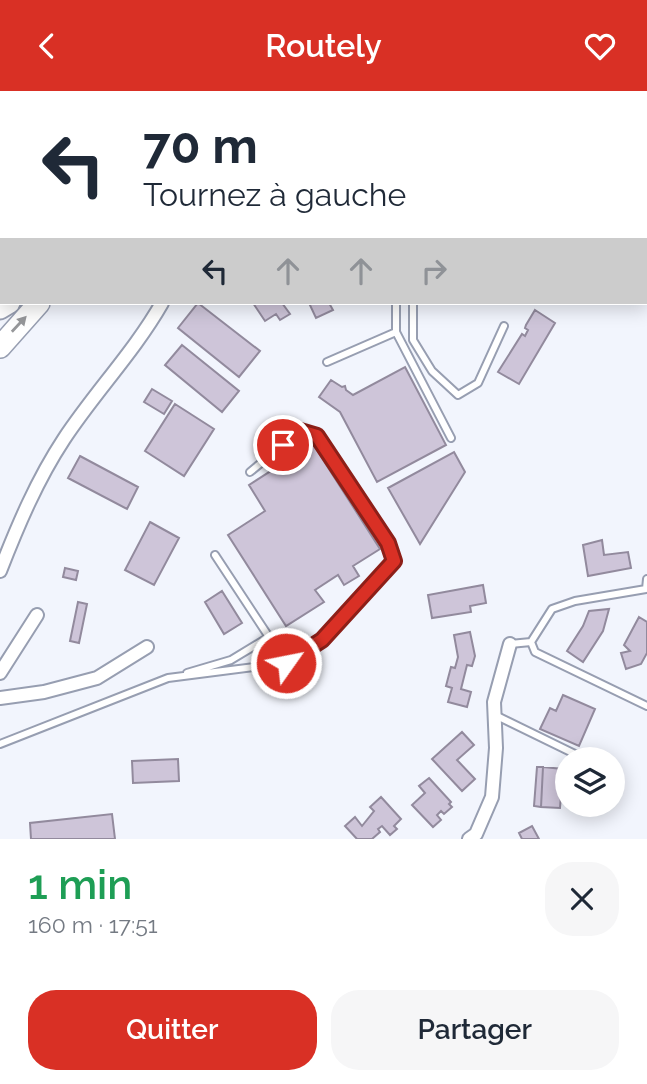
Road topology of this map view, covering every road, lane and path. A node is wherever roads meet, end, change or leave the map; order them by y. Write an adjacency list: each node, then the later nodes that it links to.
1 (37, 305): 7 (highway, one-way to 1)
2 (161, 305): 12 (street)
3 (396, 305): 6 (lane)
4 (413, 305): 5 (lane)
5 (504, 325)
6 (396, 333): 8 (lane); 9 (lane)
7 (0, 347)
8 (327, 362)
9 (451, 437)
10 (250, 472): 19 (lane)
11 (215, 555): 19 (lane)
12 (0, 571)
13 (647, 579): 15 (lane)
14 (37, 615): 18 (street)
15 (531, 642): 16 (lane); 21 (lane)
16 (510, 645): 22 (street)
17 (147, 646): 20 (street)
18 (0, 673)
19 (168, 678): 23 (lane)
20 (0, 698)
21 (647, 706)
22 (494, 715): 24 (lane); 25 (street)
23 (0, 744)
24 (560, 747)
25 (476, 837)

